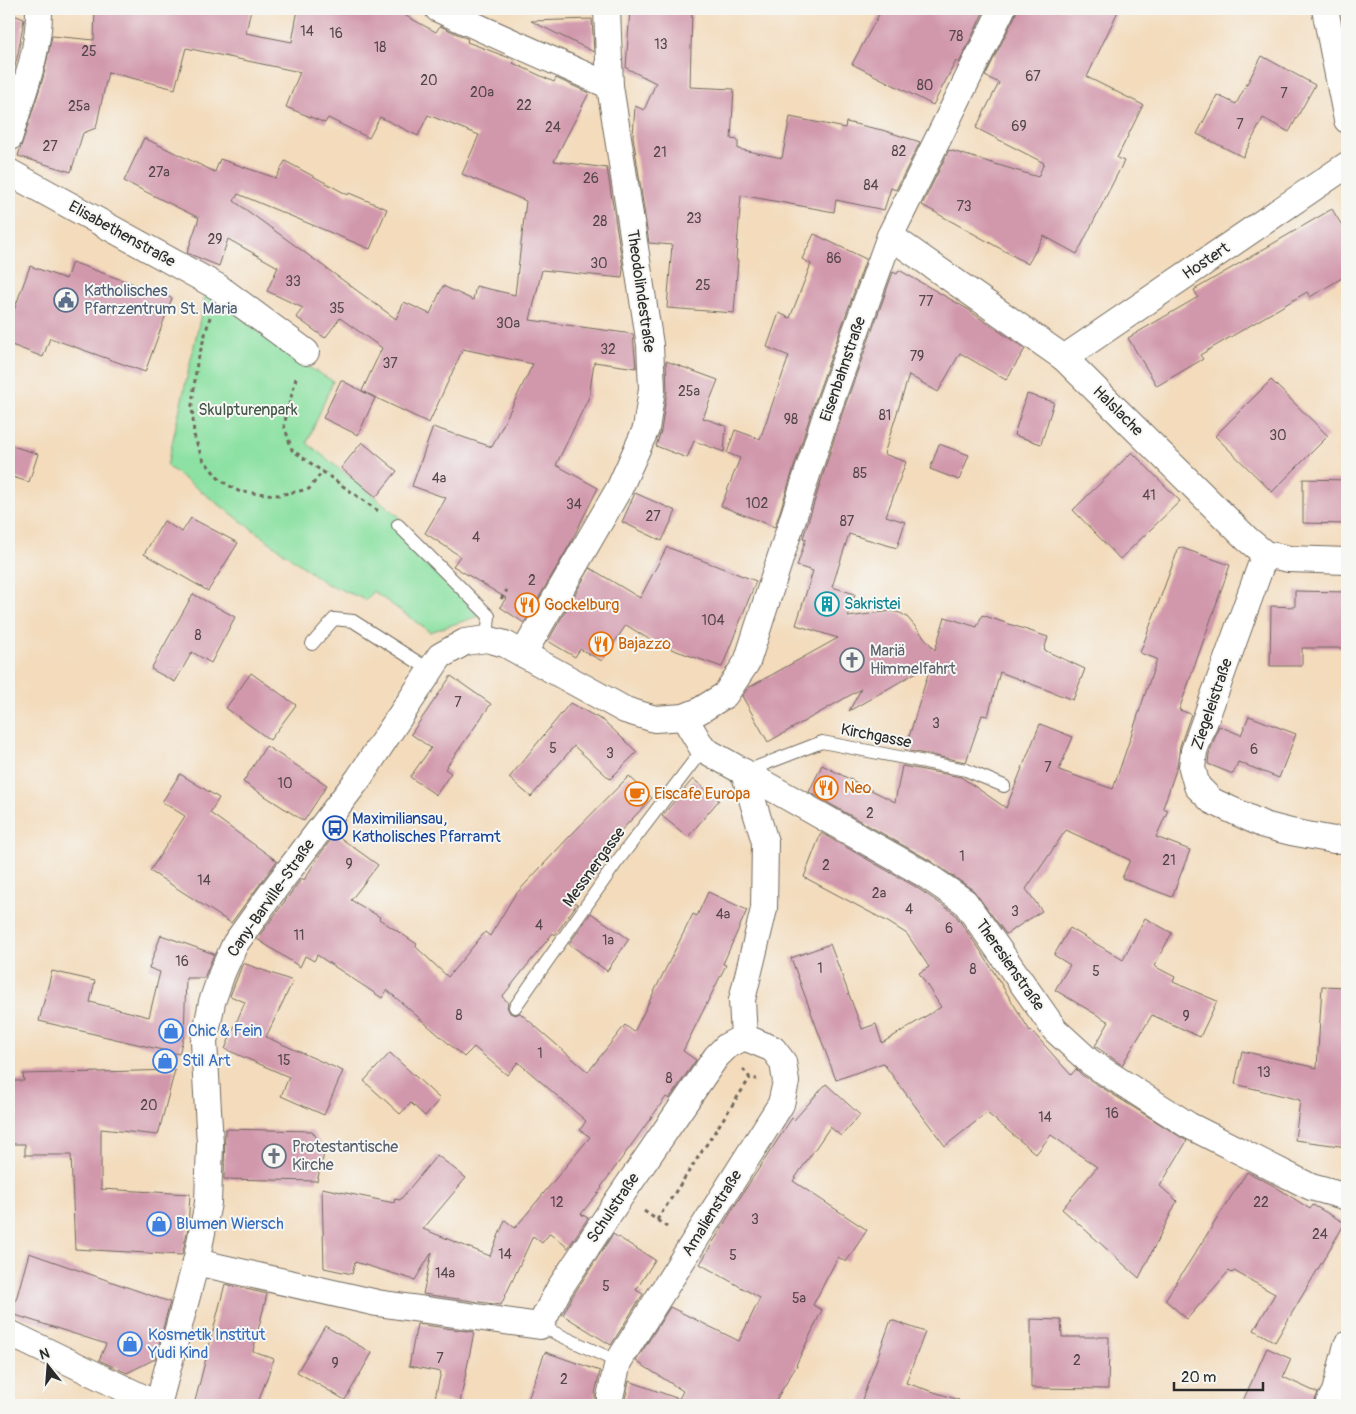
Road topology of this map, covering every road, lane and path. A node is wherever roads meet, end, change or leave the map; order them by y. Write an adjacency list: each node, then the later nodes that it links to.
1 (39, 9): 8 (street)
2 (438, 9): 6 (street)
3 (607, 9): 6 (street, Theodolindestraße)
4 (1002, 9): 11 (street, Eisenbahnstraße)
5 (1325, 9): 7 (street)
6 (610, 86): 21 (street, Theodolindestraße)
7 (1347, 120)
8 (9, 138)
9 (1347, 165): 14 (street, Hostert)
10 (9, 172): 12 (street, Elisabethenstraße)
11 (890, 236): 14 (street, Halslache); 23 (street, Eisenbahnstraße)
12 (218, 287): 13 (street, Elisabethenstraße); 15 (path)
13 (306, 352): 15 (path)
14 (1064, 358): 17 (street, Halslache)
15 (323, 471): 16 (path)
16 (398, 525): 19 (lane)
17 (1265, 554): 18 (street); 27 (street, Ziegeleistraße)
18 (1347, 561)
19 (487, 639): 21 (street, Cany-Barville-Straße); 22 (street, Cany-Barville-Straße)
20 (312, 644): 22 (lane)
21 (523, 654): 23 (street, Cany-Barville-Straße)
22 (430, 670): 35 (street, Cany-Barville-Straße)
23 (684, 717): 24 (street)
24 (703, 749): 25 (street, Theresienstraße); 28 (lane, Messnergasse)
25 (744, 772): 26 (lane, Kirchgasse); 29 (street); 32 (street, Theresienstraße)
26 (1004, 786)
27 (1347, 839)
28 (515, 1007)
29 (744, 1037): 31 (street, Schulstraße); 34 (street, Amalienstraße)
30 (750, 1078): 33 (path)
31 (620, 1196): 33 (path); 36 (street, Schulstraße)
32 (1347, 1197)
33 (657, 1220): 34 (path)
34 (692, 1244): 39 (street, Amalienstraße)
35 (196, 1262): 36 (street); 40 (street, Cany-Barville-Straße)
36 (540, 1326): 39 (lane)
37 (9, 1333): 40 (street)
38 (1347, 1345): 42 (street)
39 (618, 1362): 41 (street, Amalienstraße)
40 (158, 1405)
41 (610, 1405)
42 (1328, 1405)

